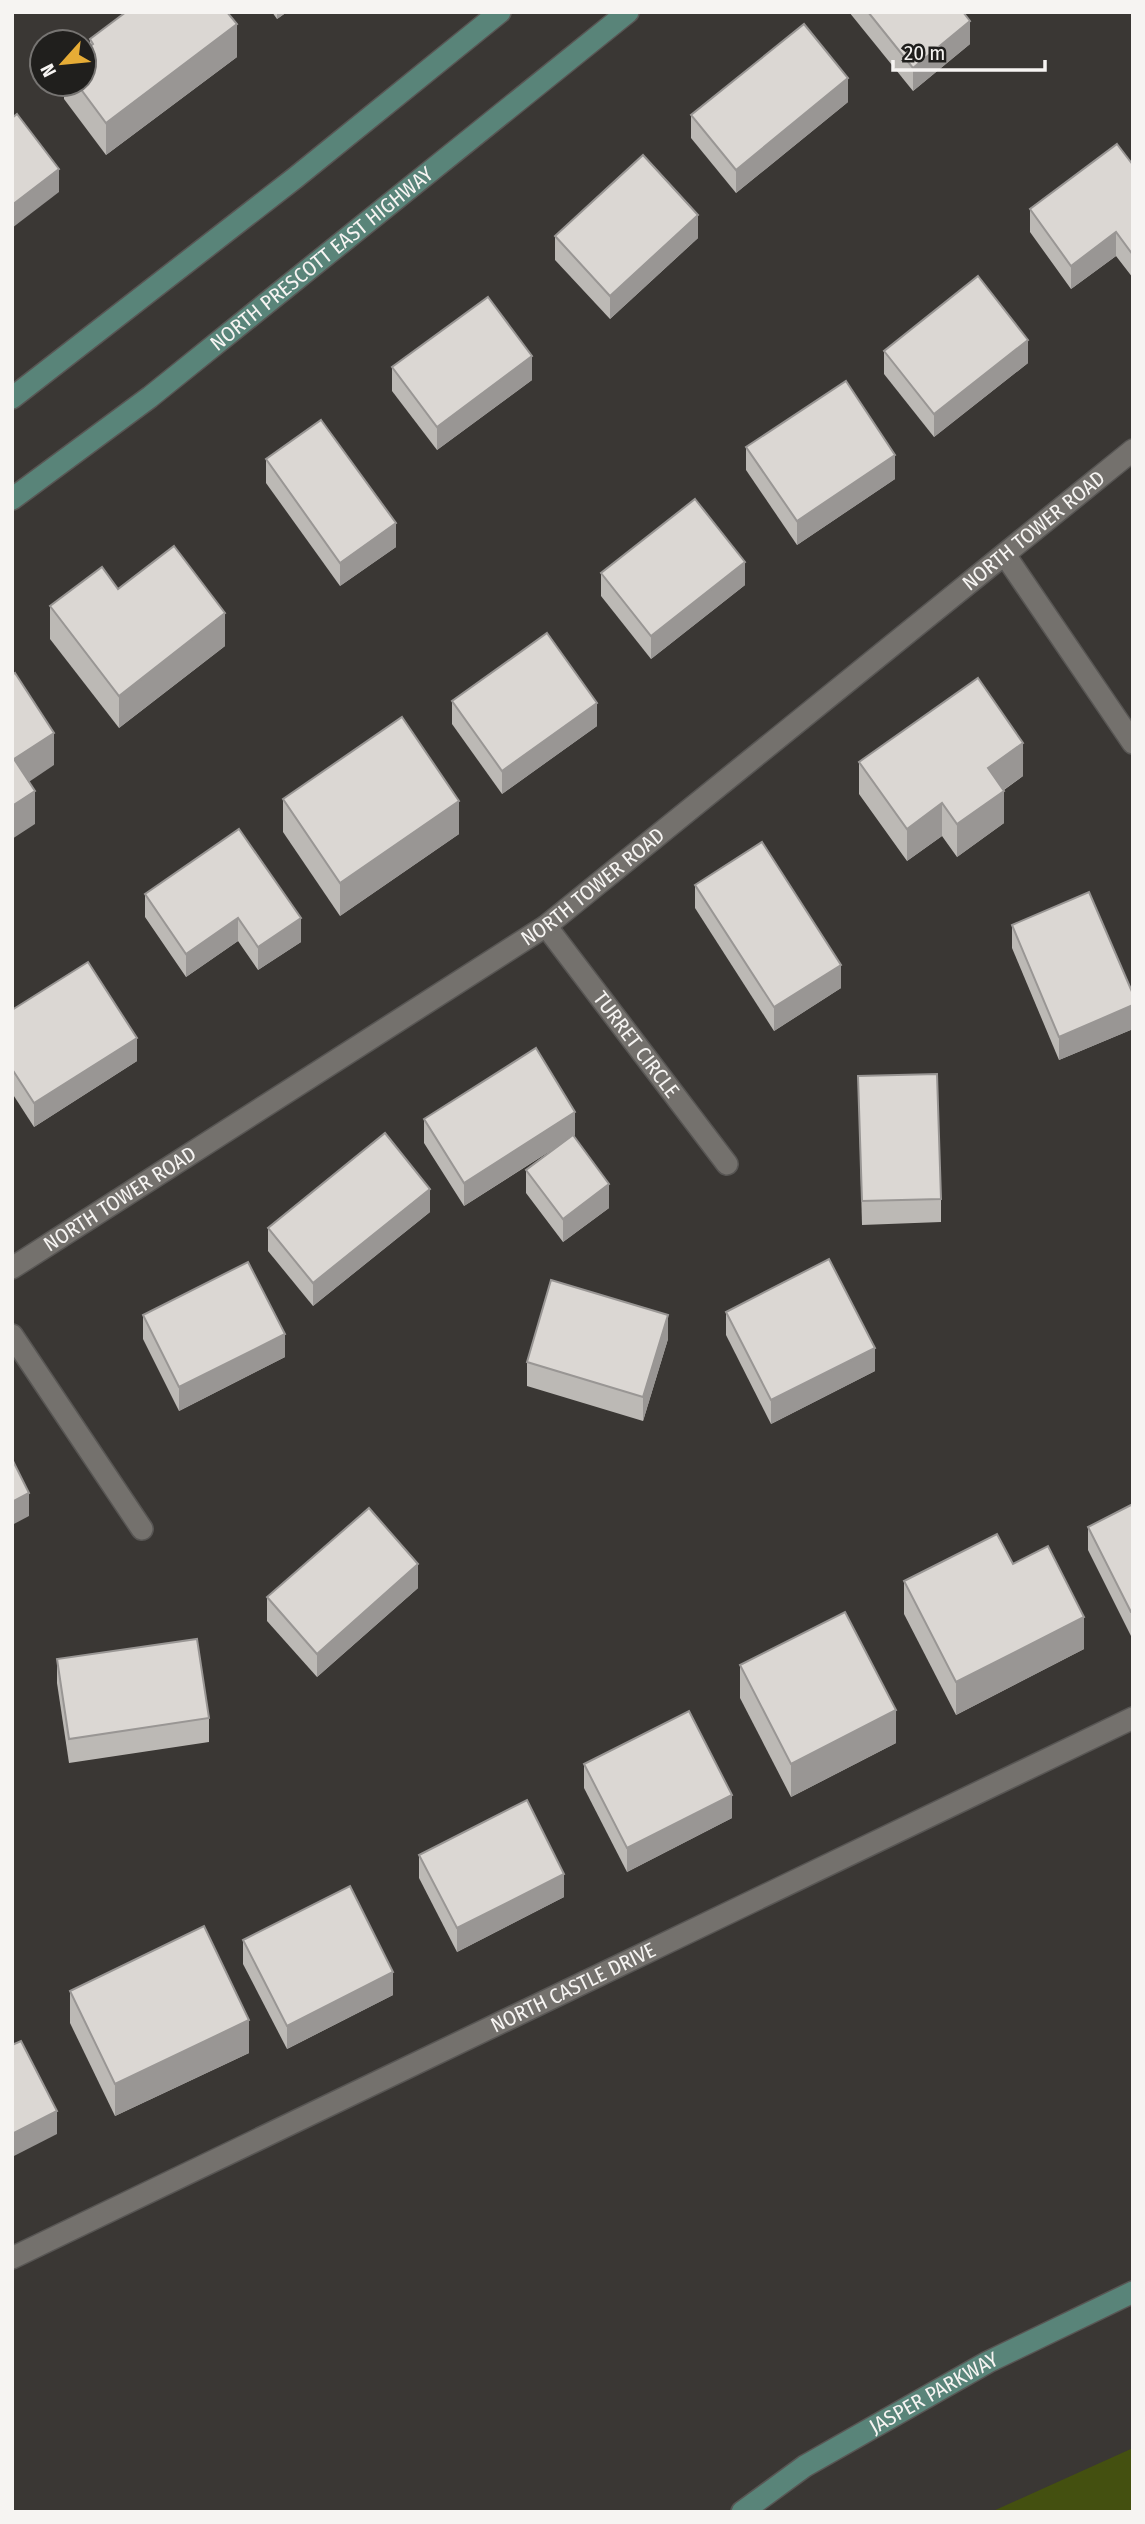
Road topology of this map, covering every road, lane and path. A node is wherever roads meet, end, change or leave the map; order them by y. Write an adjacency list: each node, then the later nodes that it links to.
1 (500, 12): 3 (street)
2 (628, 12): 5 (street, NORTH PRESCOTT EAST HIGHWAY)
3 (12, 398)
4 (1133, 450): 6 (street, NORTH TOWER ROAD)
5 (12, 499)
6 (1005, 555): 7 (street); 8 (street, NORTH TOWER ROAD)
7 (1133, 743)
8 (546, 926): 9 (street, TURRET CIRCLE); 10 (street, NORTH TOWER ROAD)
9 (727, 1164)
10 (12, 1268)
11 (12, 1335): 12 (street)
12 (142, 1529)
13 (1133, 1718): 14 (street, NORTH CASTLE DRIVE)
14 (12, 2258)
15 (1133, 2292): 16 (street, JASPER PARKWAY)
16 (742, 2512)

